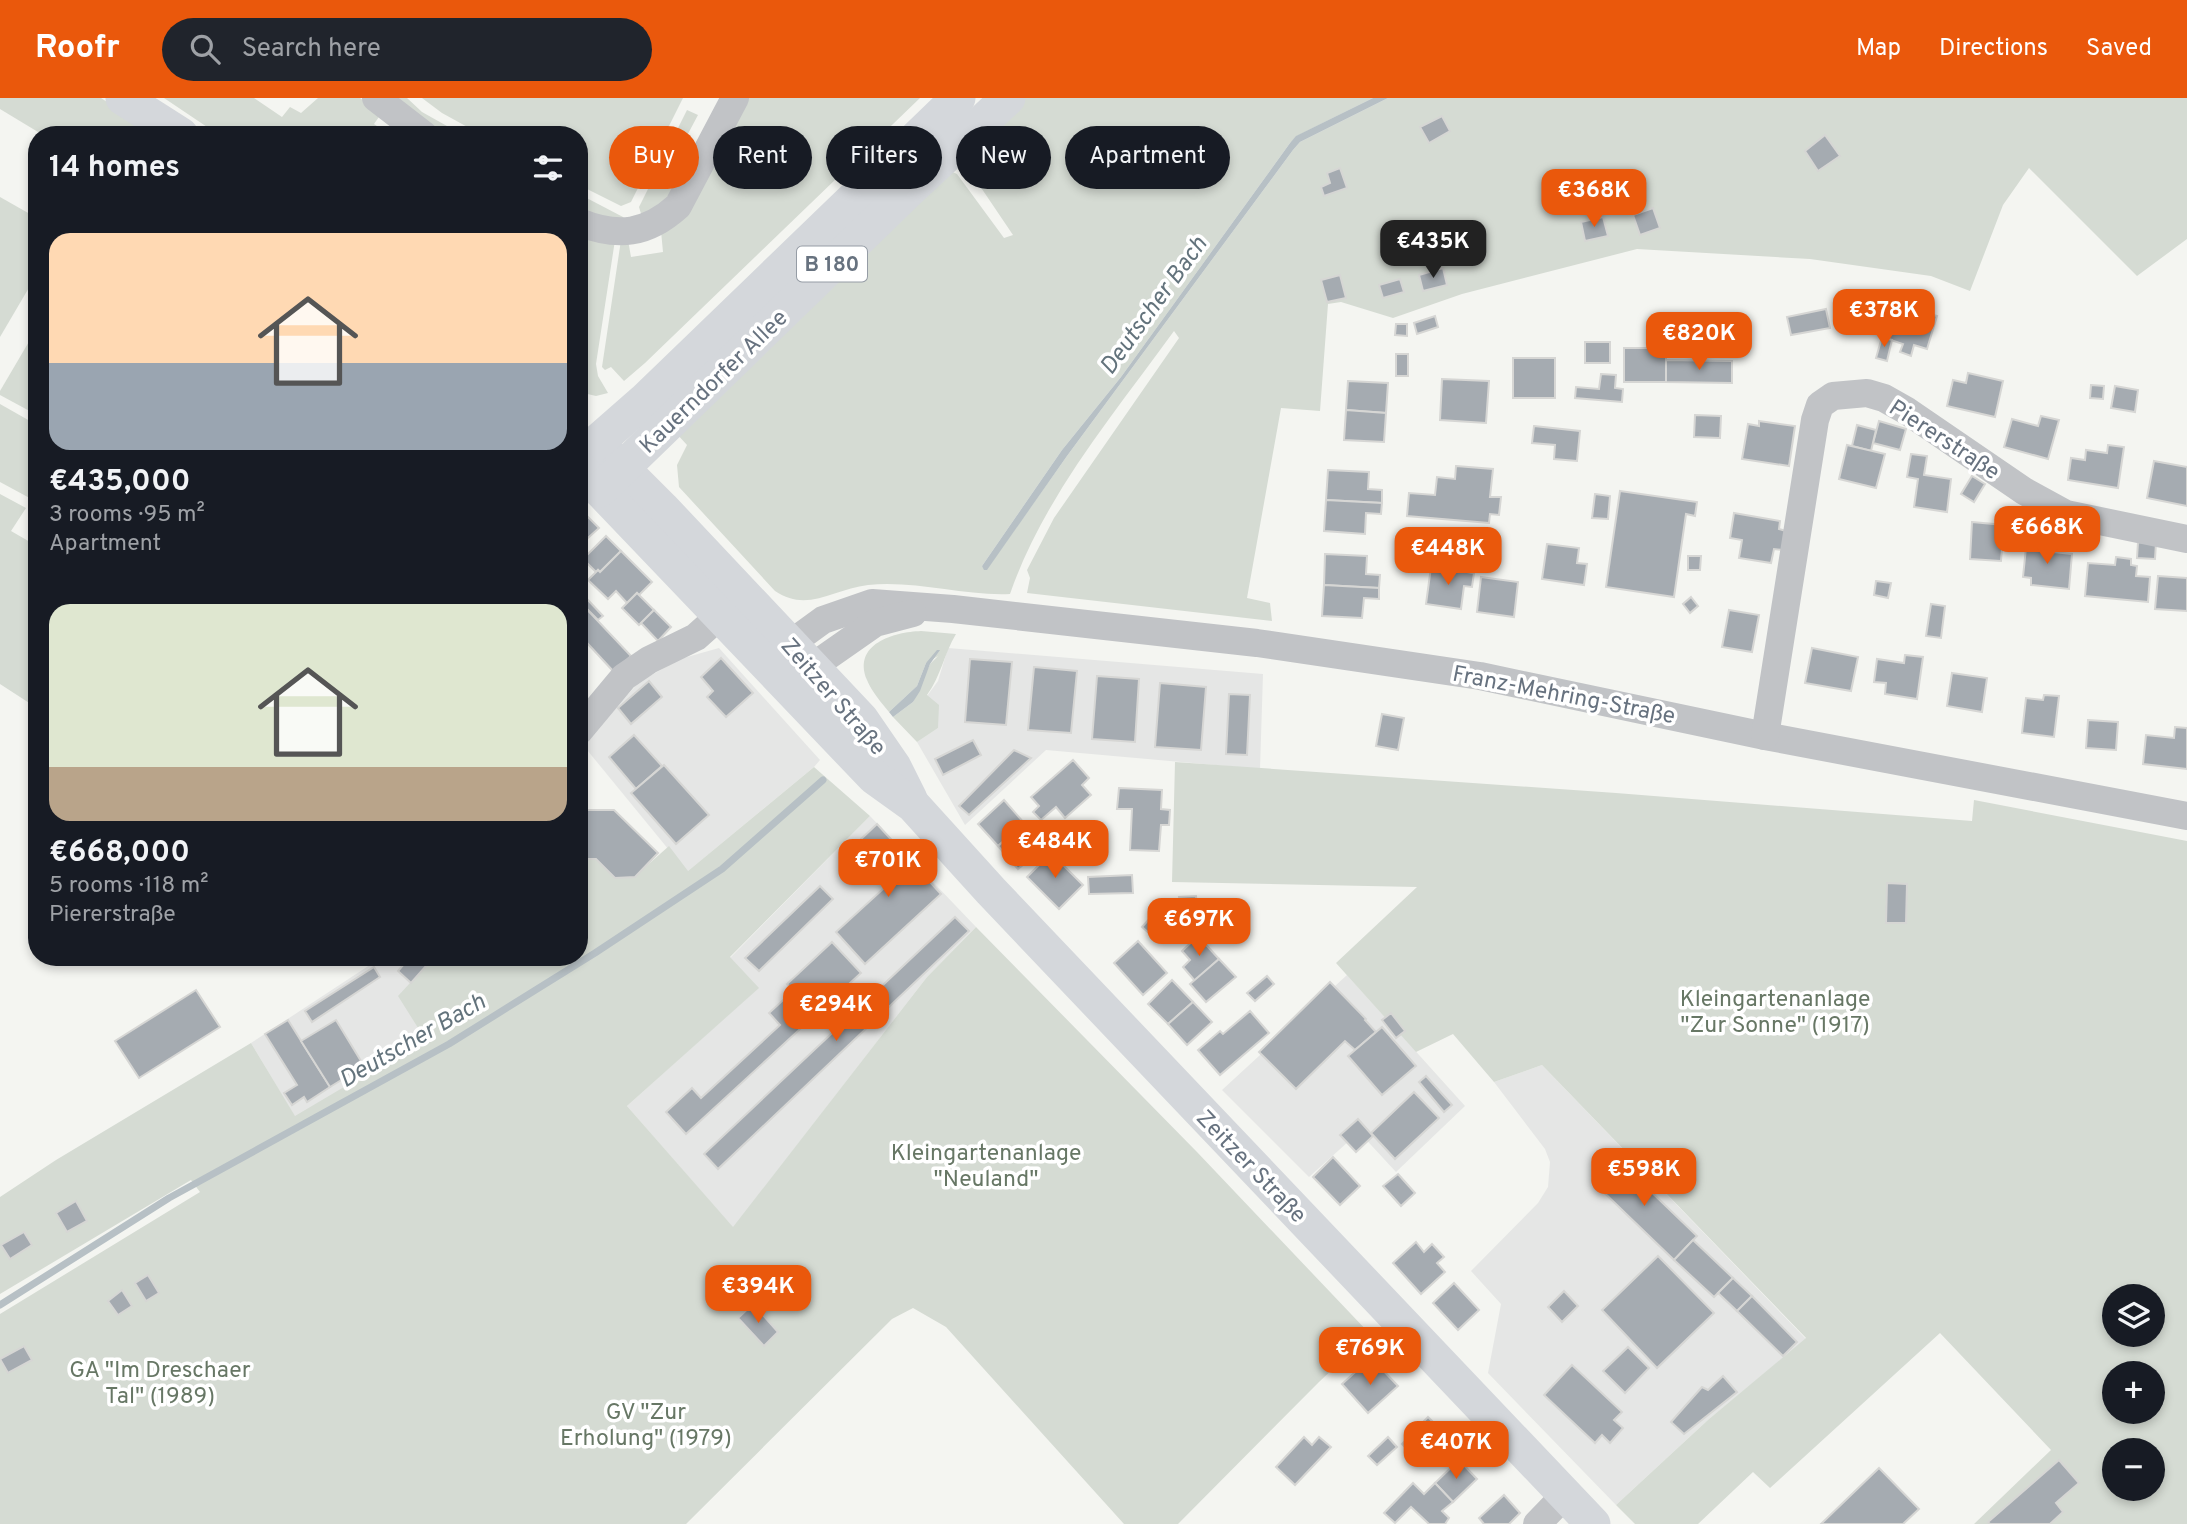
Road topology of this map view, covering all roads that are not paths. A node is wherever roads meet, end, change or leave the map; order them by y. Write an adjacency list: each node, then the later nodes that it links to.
1 (123, 98): 6 (main road)
2 (376, 98): 7 (street)
3 (735, 98): 8 (street)
4 (958, 98): 9 (main road, Kauerndorfer Allee / B 180)
5 (1008, 98): 9 (main road, Kauerndorfer Allee / B 180)
6 (167, 126)
7 (412, 126)
8 (588, 225)
9 (593, 459): 11 (main road, Zeitzer Straße)
10 (2187, 539): 14 (street, Piererstraße)
11 (731, 606): 12 (main road, Zeitzer Straße); 13 (street)
12 (789, 666): 14 (street, Franz-Mehring-Straße); 16 (main road, Zeitzer Straße)
13 (588, 720)
14 (1765, 736): 15 (street, Franz-Mehring-Straße)
15 (2187, 816)
16 (1565, 1495): 17 (street); 18 (main road, Zeitzer Straße)
17 (1537, 1524)
18 (1593, 1524)

